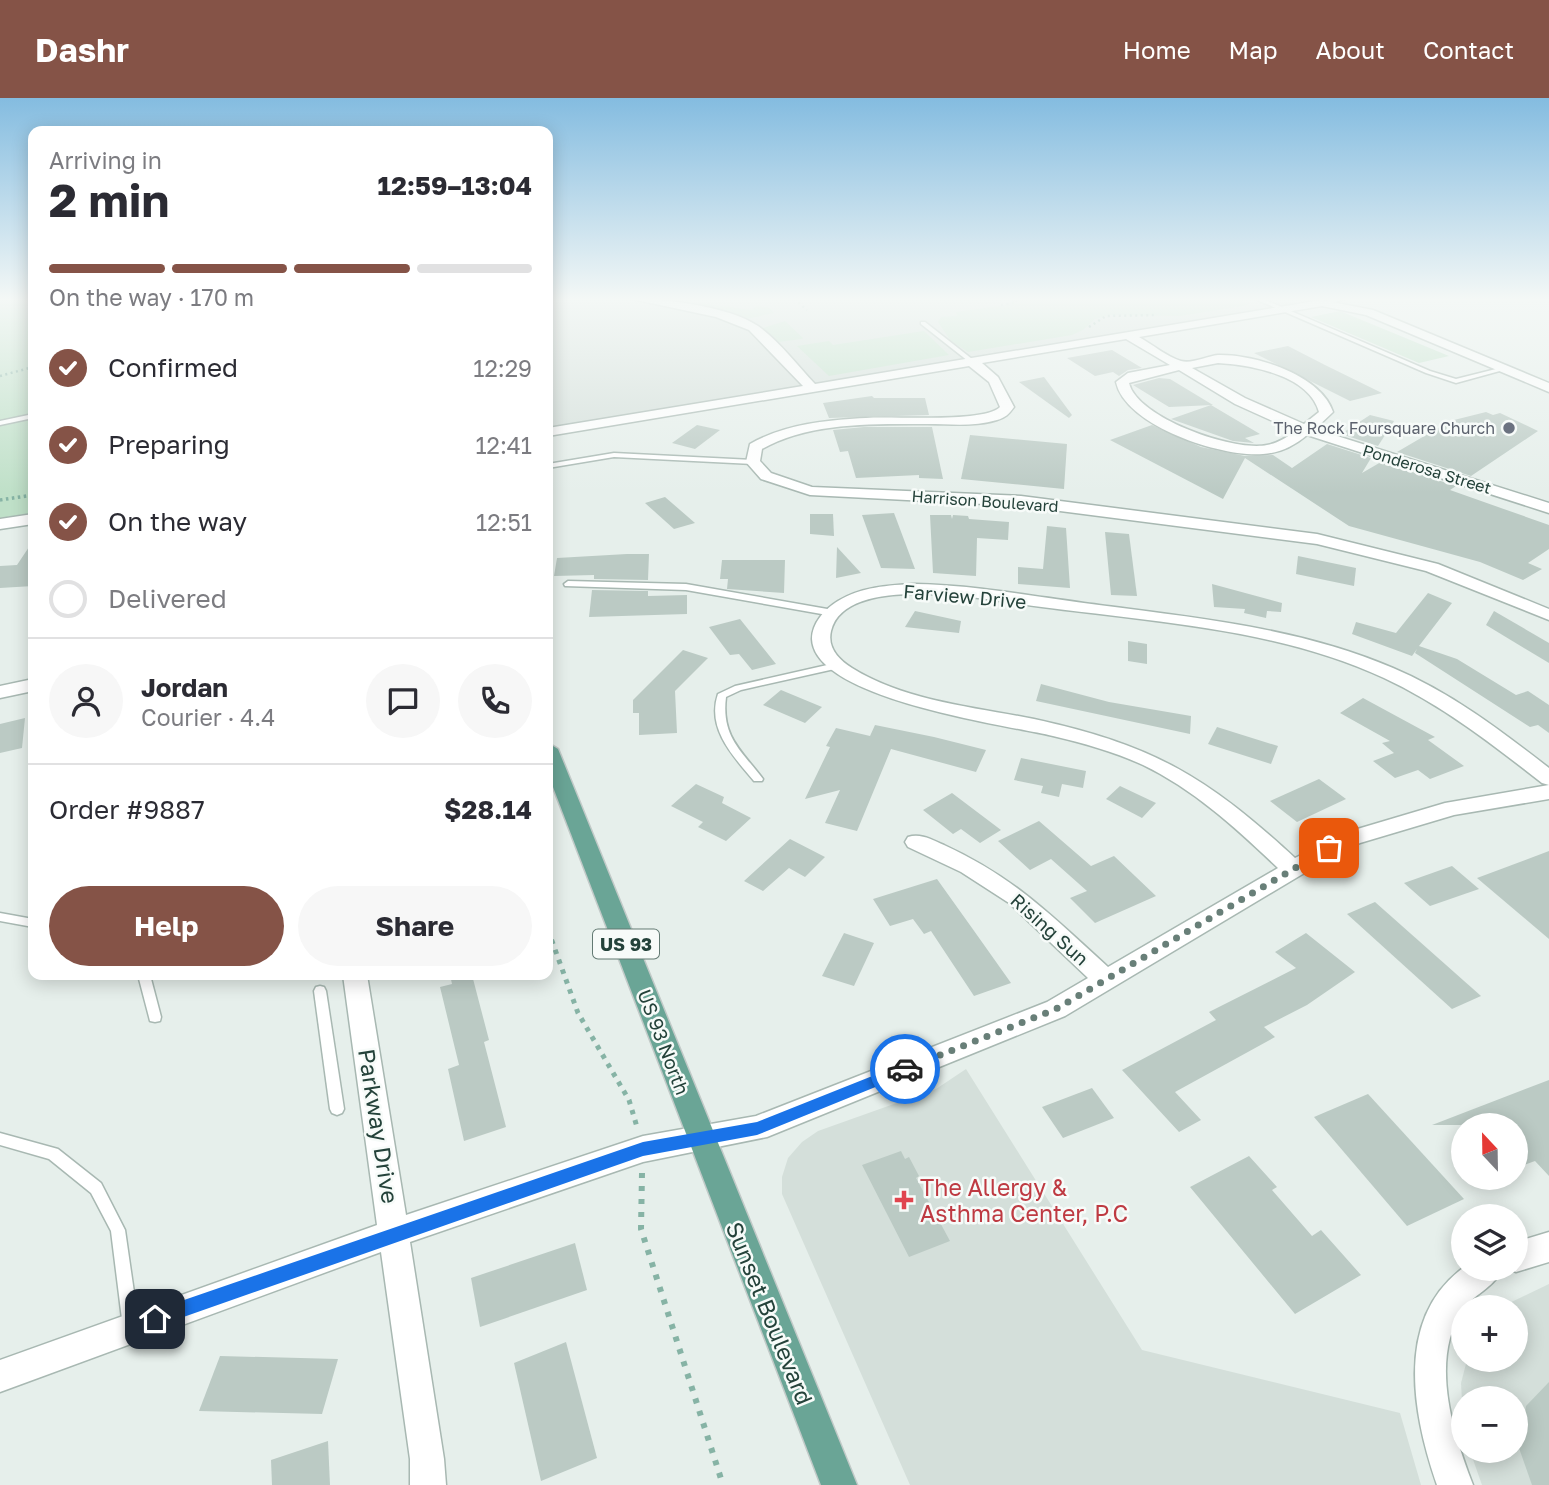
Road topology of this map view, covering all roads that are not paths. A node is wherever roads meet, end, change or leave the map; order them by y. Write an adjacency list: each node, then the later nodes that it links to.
1 (789, 364): 11 (street)
2 (948, 364): 11 (street)
3 (974, 364): 17 (street)
4 (1174, 364): 9 (street, Ponderosa Street)
5 (1200, 364): 9 (street)
6 (1254, 364): 15 (street)
7 (1409, 364): 10 (lane)
8 (1491, 364): 10 (street)
9 (1178, 366): 15 (street, Ponderosa Street); 15 (street)
10 (1504, 369): 12 (street)
11 (811, 387): 16 (street)
12 (1549, 388)
13 (28, 417): 14 (lane)
14 (0, 423)
15 (1305, 430): 19 (street, Ponderosa Street)
16 (553, 431)
17 (752, 462): 18 (lane); 24 (street, Harrison Boulevard)
18 (553, 465)
19 (1549, 508)
20 (28, 520): 21 (street)
21 (0, 524)
22 (569, 584): 23 (lane)
23 (833, 613): 25 (street); 29 (street, Farview Drive)
24 (1549, 615)
25 (836, 666): 30 (lane); 33 (street)
26 (28, 686): 27 (street)
27 (0, 691)
28 (553, 762): 43 (main road, US 93 North / US 93)
29 (1549, 778)
30 (758, 779)
31 (1549, 792): 33 (street)
32 (916, 842): 38 (street, Rising Sun)
33 (1293, 869): 38 (street)
34 (0, 917): 35 (lane)
35 (28, 922)
36 (145, 980): 40 (lane)
37 (356, 980): 44 (street, Parkway Drive)
38 (1107, 981): 43 (street)
39 (320, 991): 41 (lane)
40 (155, 1017)
41 (337, 1109)
42 (0, 1139): 48 (lane)
43 (702, 1140): 44 (street); 51 (main road, Sunset Boulevard / US 93)
44 (396, 1233): 48 (street); 50 (street, Parkway Drive)
45 (1549, 1247): 46 (street)
46 (1528, 1253)
47 (1467, 1281): 52 (street)
48 (131, 1327): 49 (street)
49 (0, 1376)
50 (428, 1485)
51 (839, 1485)
52 (1455, 1485)

